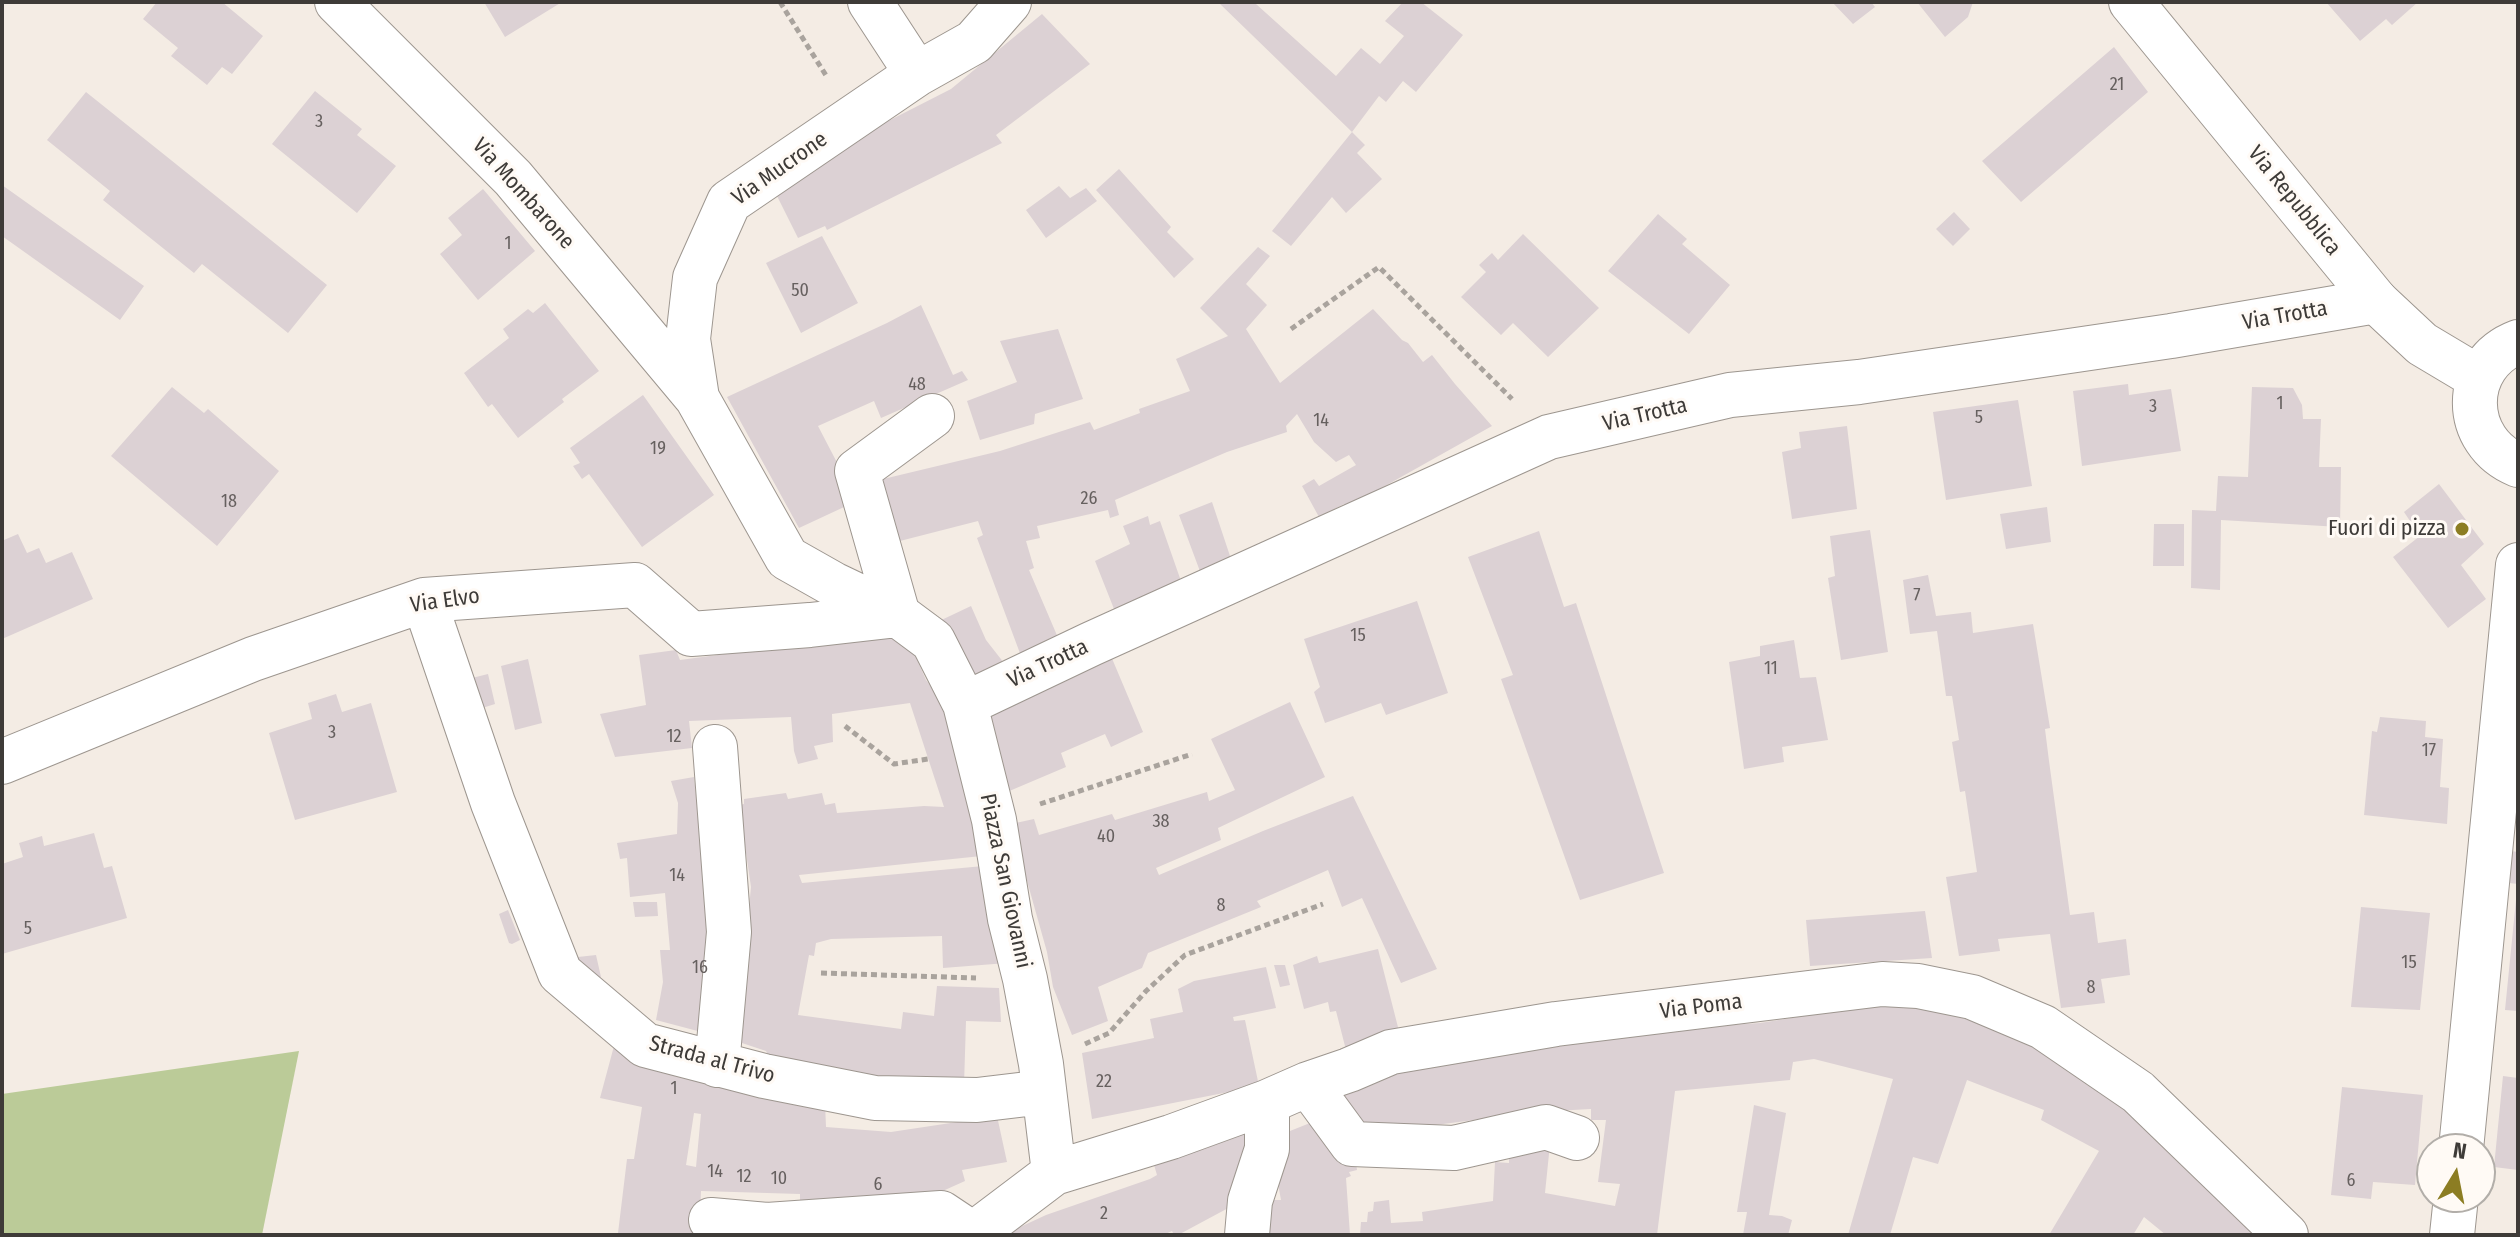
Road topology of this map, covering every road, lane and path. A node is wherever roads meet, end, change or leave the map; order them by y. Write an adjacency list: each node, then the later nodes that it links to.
1 (337, 2): 12 (street, Via Mombarone)
2 (780, 2): 7 (path)
3 (870, 2): 6 (street)
4 (1009, 2): 6 (street, Via Mucrone)
5 (2131, 2): 8 (street, Via Repubblica)
6 (917, 74): 7 (street, Via Mucrone)
7 (853, 118): 12 (street, Via Mucrone)
8 (2376, 301): 11 (street, Via Repubblica); 14 (street, Via Trotta)
9 (1291, 329): 14 (path)
10 (2518, 342): 11 (street)
11 (2479, 378): 15 (street)
12 (697, 398): 18 (street, Via Mucrone)
13 (932, 416): 18 (street)
14 (1549, 437): 19 (street, Via Trotta)
15 (2518, 465)
16 (2518, 565): 33 (street)
17 (424, 600): 18 (street, Via Elvo); 24 (street, Via Elvo); 29 (street, Strada al Trivo)
18 (898, 615): 19 (street, Piazza San Giovanni)
19 (965, 704): 25 (street, Piazza San Giovanni)
20 (845, 726): 23 (path)
21 (715, 747): 29 (street)
22 (1192, 754): 25 (path)
23 (928, 759)
24 (2, 762)
25 (994, 820): 28 (street, Piazza San Giovanni)
26 (1323, 904): 30 (path)
27 (821, 973): 28 (path)
28 (1025, 979): 30 (street, Piazza San Giovanni)
29 (717, 1065): 30 (street, Strada al Trivo)
30 (1042, 1078): 35 (street, Piazza San Giovanni)
31 (1308, 1084): 32 (street, Via Poma); 34 (street); 40 (street, Via Poma)
32 (1267, 1102): 35 (street, Via Poma); 39 (street)
33 (2463, 1133)
34 (1577, 1138)
35 (1054, 1173): 38 (street, Via Poma)
36 (2454, 1213): 41 (street)
37 (711, 1220): 38 (street)
38 (970, 1234)
39 (1247, 1235)
40 (2286, 1235)
41 (2452, 1235)

